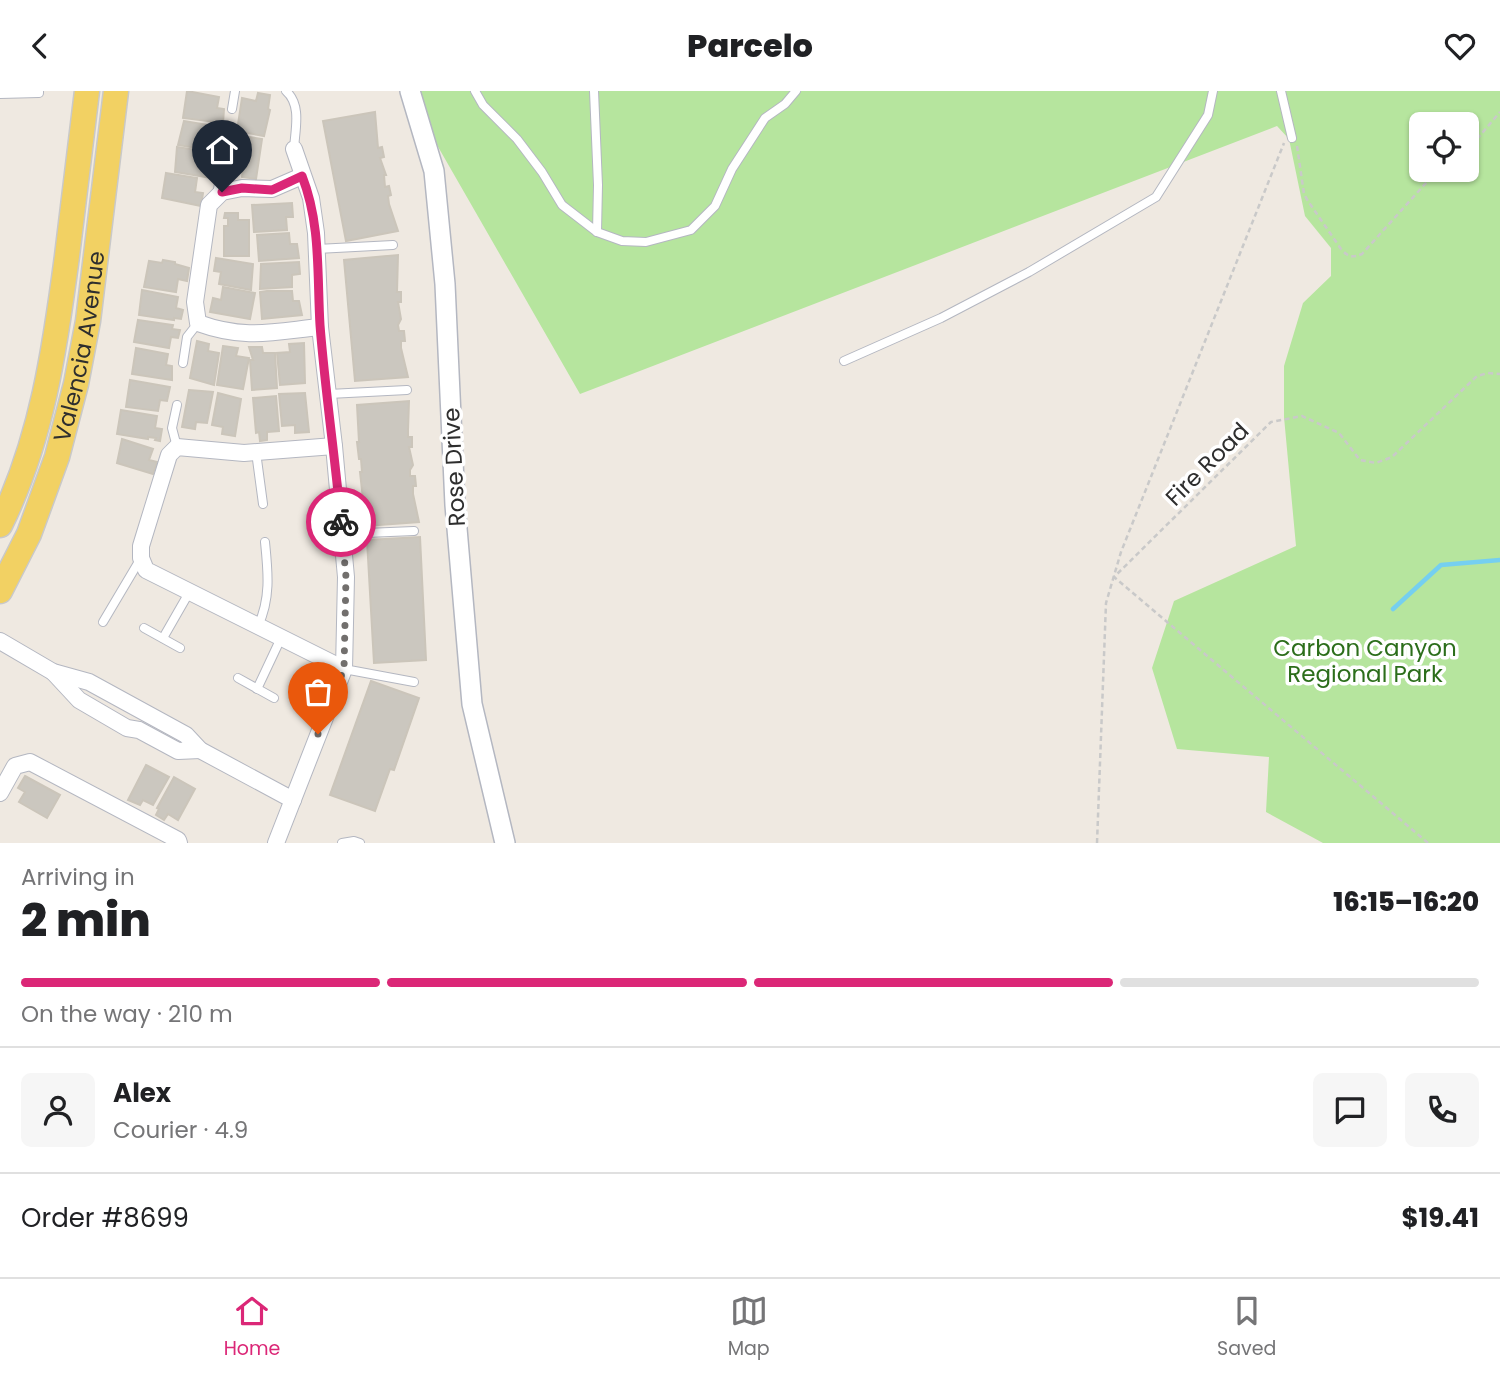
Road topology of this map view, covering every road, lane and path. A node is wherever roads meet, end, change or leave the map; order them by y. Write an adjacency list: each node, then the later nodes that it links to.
1 (39, 91): 13 (lane)
2 (87, 91): 39 (main road, Valencia Avenue)
3 (116, 91): 45 (main road, Valencia Avenue)
4 (235, 91): 15 (lane)
5 (286, 91): 20 (lane)
6 (410, 91): 65 (street, Rose Drive)
7 (475, 91): 14 (lane)
8 (483, 91): 14 (lane)
9 (594, 91): 24 (lane)
10 (796, 91): 24 (lane)
11 (1213, 91): 29 (lane)
12 (1281, 91): 18 (lane)
13 (0, 94)
14 (483, 105): 24 (lane)
15 (232, 109)
16 (1500, 112): 17 (path)
17 (1479, 137)
18 (1292, 138): 22 (path); 44 (path)
19 (226, 143): 23 (lane)
20 (294, 149): 21 (street)
21 (302, 176): 23 (street); 26 (street)
22 (1427, 182)
23 (216, 198): 27 (street)
24 (597, 232)
25 (393, 245): 26 (lane)
26 (317, 249): 28 (street)
27 (198, 323): 28 (street); 30 (lane)
28 (320, 327): 33 (street)
29 (844, 361)
30 (183, 363)
31 (1500, 374): 44 (path, Fire Road)
32 (407, 390): 33 (lane)
33 (328, 394): 35 (street)
34 (177, 404): 36 (lane)
35 (334, 446): 37 (street); 41 (street)
36 (177, 447): 37 (street); 43 (street)
37 (256, 452): 38 (lane)
38 (262, 504)
39 (0, 525)
40 (414, 531): 41 (lane)
41 (342, 534): 54 (street)
42 (265, 542): 48 (lane)
43 (141, 558): 46 (street); 47 (lane)
44 (1114, 576): 66 (path); 67 (path)
45 (0, 591)
46 (190, 591): 48 (street); 50 (lane)
47 (103, 622)
48 (258, 625): 51 (street)
49 (144, 628): 50 (lane)
50 (163, 638): 53 (lane)
51 (281, 638): 54 (street); 57 (lane)
52 (0, 641): 60 (street)
53 (180, 647)
54 (344, 669): 56 (lane); 60 (street)
55 (238, 678): 57 (lane)
56 (414, 682)
57 (257, 689): 58 (lane)
58 (274, 698)
59 (0, 793): 61 (street)
60 (293, 800): 62 (street)
61 (178, 843)
62 (276, 843)
63 (342, 843): 64 (lane)
64 (360, 843)
65 (505, 843)
66 (1097, 843)
67 (1428, 843)

